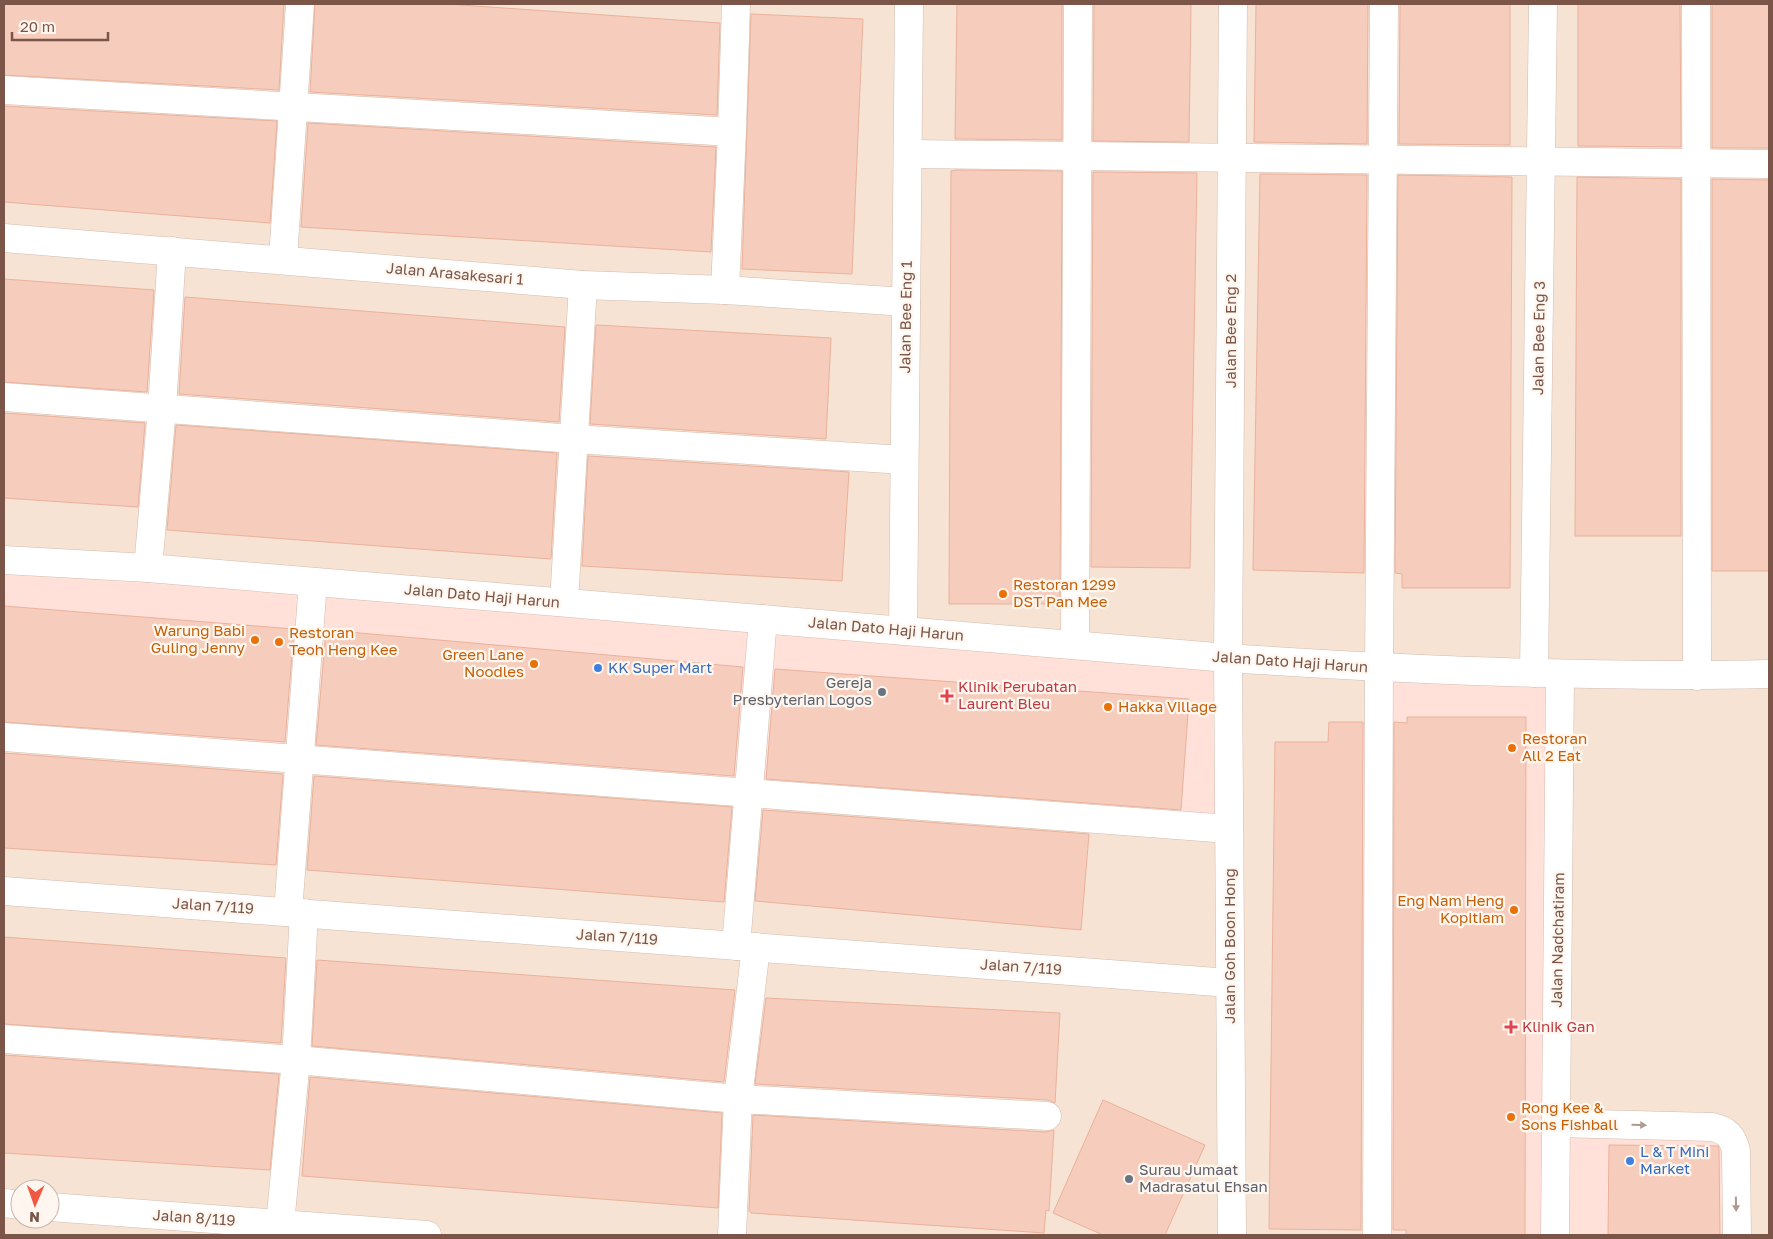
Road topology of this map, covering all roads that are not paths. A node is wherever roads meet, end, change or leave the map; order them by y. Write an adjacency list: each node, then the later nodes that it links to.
1 (300, 4): 10 (street)
2 (736, 4): 11 (street)
3 (909, 4): 12 (street, Jalan Bee Eng 1)
4 (1078, 4): 13 (street)
5 (1233, 4): 14 (street, Jalan Bee Eng 2)
6 (1384, 4): 15 (street)
7 (1543, 4): 16 (street, Jalan Bee Eng 3)
8 (1696, 4): 17 (street)
9 (4, 90): 10 (street)
10 (294, 106): 11 (street); 21 (street)
11 (732, 132): 23 (street)
12 (908, 154): 13 (street); 24 (street, Jalan Bee Eng 1)
13 (1077, 156): 14 (street); 35 (street)
14 (1232, 158): 15 (street); 36 (street, Jalan Bee Eng 2)
15 (1383, 159): 16 (street); 37 (street)
16 (1541, 162): 17 (street); 38 (street, Jalan Bee Eng 3)
17 (1696, 163): 18 (street); 40 (street)
18 (1769, 164)
19 (4, 238): 20 (street, Jalan Arasakesari 1)
20 (172, 251): 21 (street, Jalan Arasakesari 1); 26 (street)
21 (283, 259): 22 (street, Jalan Arasakesari 1)
22 (583, 285): 23 (street, Jalan Arasakesari 1); 27 (street)
23 (725, 290): 24 (street, Jalan Arasakesari 1)
24 (906, 302): 28 (street, Jalan Bee Eng 1)
25 (4, 397): 26 (street)
26 (162, 408): 27 (street); 30 (street)
27 (574, 439): 28 (street); 32 (street)
28 (904, 460): 34 (street, Jalan Bee Eng 1)
29 (4, 560): 30 (street, Jalan Dato Haji Harun)
30 (148, 568): 31 (street, Jalan Dato Haji Harun)
31 (313, 582): 32 (street, Jalan Dato Haji Harun); 42 (street)
32 (564, 602): 33 (street, Jalan Dato Haji Harun)
33 (762, 619): 34 (street, Jalan Dato Haji Harun); 43 (street)
34 (903, 630): 35 (street, Jalan Dato Haji Harun)
35 (1075, 645): 36 (street, Jalan Dato Haji Harun)
36 (1228, 658): 37 (street, Jalan Dato Haji Harun); 44 (street, Jalan Goh Boon Hong)
37 (1379, 668): 38 (street, Jalan Dato Haji Harun); 60 (street)
38 (1547, 674): 40 (street, Jalan Dato Haji Harun); 53 (street, Jalan Nadchatiram)
39 (1769, 674): 40 (street, Jalan Dato Haji Harun)
40 (1697, 676)
41 (4, 737): 42 (street)
42 (300, 759): 43 (street); 46 (street)
43 (748, 793): 44 (street); 47 (street)
44 (1229, 829): 48 (street, Jalan Goh Boon Hong)
45 (4, 891): 46 (street, Jalan 7/119)
46 (296, 913): 47 (street, Jalan 7/119); 50 (street)
47 (746, 946): 48 (street, Jalan 7/119); 51 (street)
48 (1230, 983): 59 (street, Jalan Goh Boon Hong)
49 (4, 1039): 50 (street)
50 (296, 1060): 51 (street); 55 (street)
51 (738, 1100): 52 (street); 58 (street)
52 (1047, 1116)
53 (1556, 1123): 61 (street, Jalan Nadchatiram); 62 (street, one-way to 62)
54 (60, 1208): 55 (street, Jalan 8/119)
55 (280, 1224): 56 (street, Jalan 8/119)
56 (329, 1232): 57 (street, Jalan 8/119)
57 (427, 1235)
58 (732, 1235)
59 (1232, 1235)
60 (1377, 1235)
61 (1554, 1235)
62 (1736, 1235)

